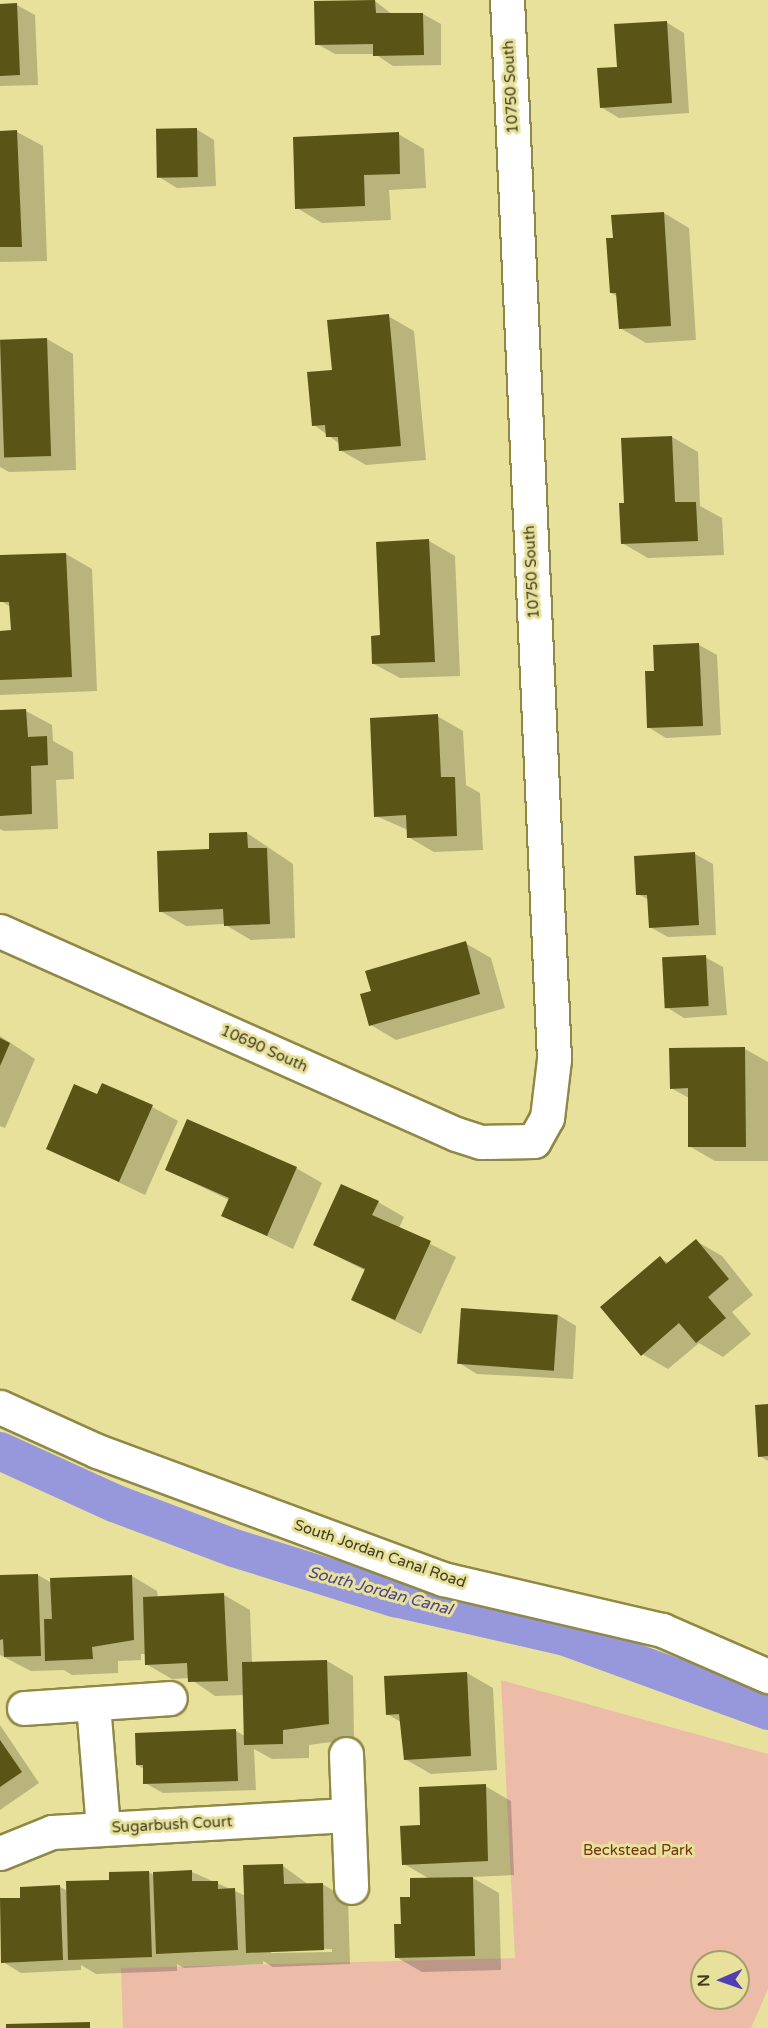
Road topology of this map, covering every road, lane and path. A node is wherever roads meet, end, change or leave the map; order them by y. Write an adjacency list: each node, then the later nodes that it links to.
1 (507, 0): 3 (street, 10750 South)
2 (0, 932): 3 (street, 10690 South)
3 (534, 1140)
4 (0, 1407): 5 (street, South Jordan Canal Road)
5 (768, 1676)
6 (170, 1698): 7 (street)
7 (93, 1704): 8 (street); 11 (street)
8 (24, 1708)
9 (346, 1754): 10 (street)
10 (348, 1815): 11 (street, Sugarbush Court); 13 (street)
11 (103, 1829): 12 (street, Sugarbush Court)
12 (0, 1853)
13 (351, 1887)

